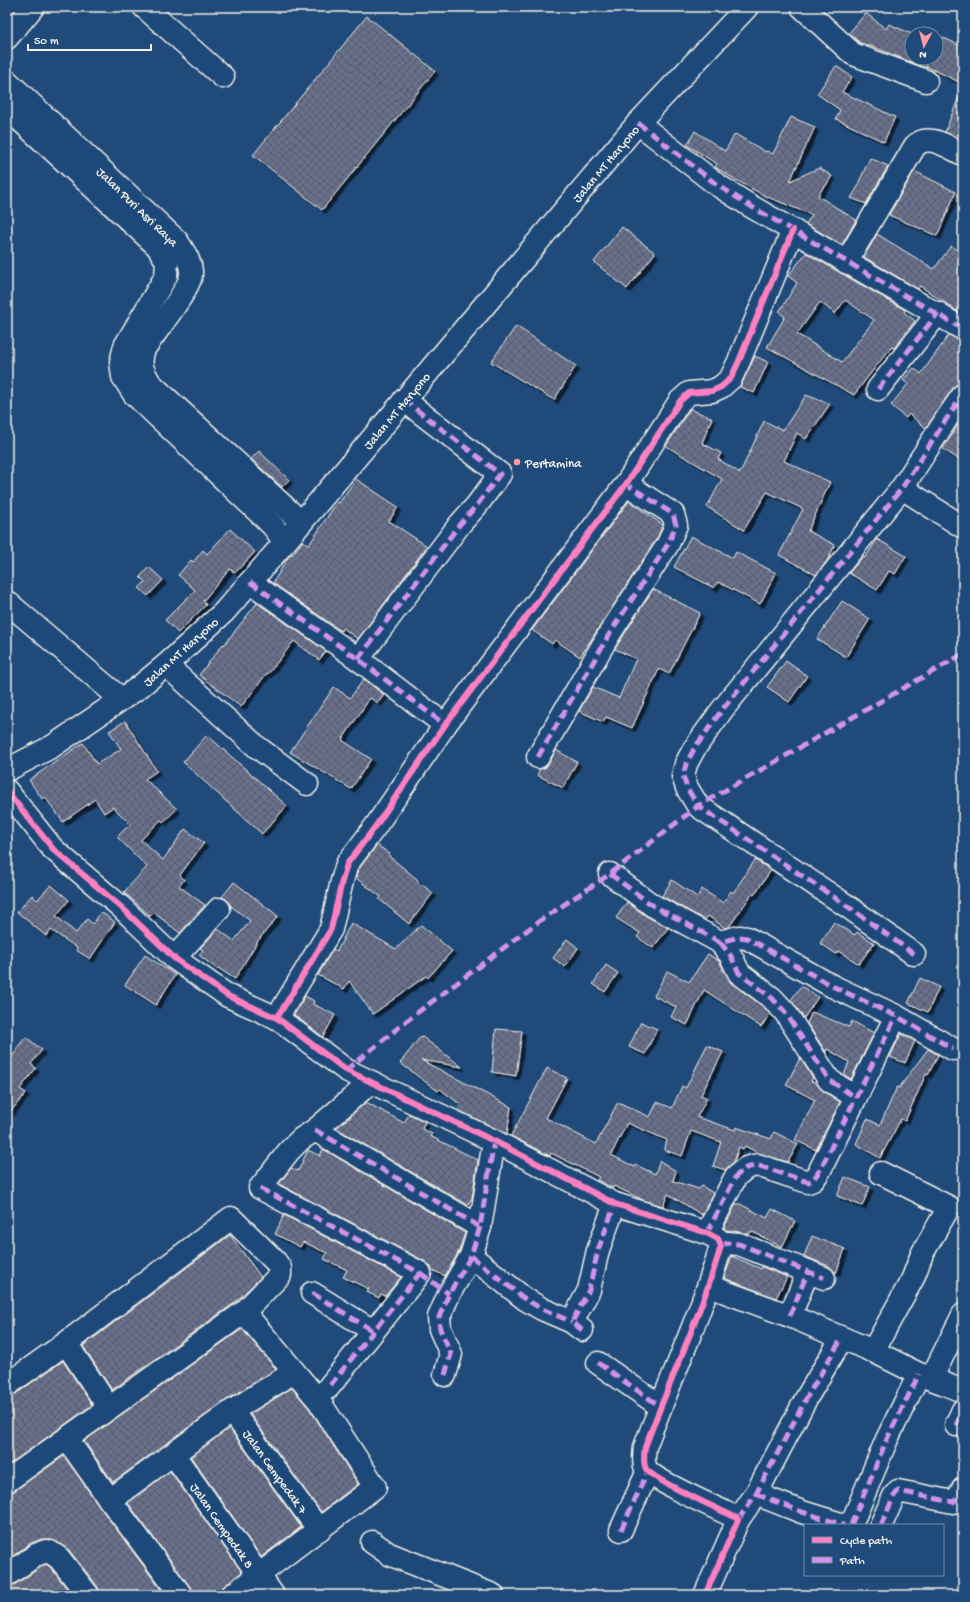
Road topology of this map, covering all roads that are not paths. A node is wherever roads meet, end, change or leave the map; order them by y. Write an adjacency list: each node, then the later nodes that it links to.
1 (33, 7): 5 (street)
2 (144, 7): 6 (street)
3 (747, 7): 10 (street, Jalan MT Haryono)
4 (802, 7): 8 (street)
5 (7, 38)
6 (223, 77)
7 (7, 81): 12 (street, Jalan Puri Asri Raya)
8 (926, 81)
9 (7, 108): 12 (street, Jalan Puri Asri Raya)
10 (638, 123): 13 (street); 19 (street, Jalan MT Haryono)
11 (963, 154): 14 (street)
12 (124, 204): 20 (street, Jalan Puri Asri Raya); 23 (street, Jalan Puri Asri Raya)
13 (793, 230): 14 (street); 21 (street)
14 (846, 262): 15 (street)
15 (938, 313): 16 (street); 17 (street)
16 (963, 329)
17 (878, 389)
18 (963, 395): 22 (street)
19 (404, 400): 24 (street, Jalan MT Haryono); 29 (street)
20 (257, 481): 23 (street); 24 (street, Jalan Puri Asri Raya)
21 (626, 484): 32 (street); 33 (street)
22 (902, 488): 25 (street); 40 (street)
23 (242, 497): 26 (street, Jalan Puri Asri Raya)
24 (301, 522): 26 (street, Jalan MT Haryono)
25 (963, 527)
26 (285, 542): 27 (street, Jalan MT Haryono)
27 (250, 582): 29 (street); 30 (street, Jalan MT Haryono)
28 (7, 602): 31 (street)
29 (358, 660): 32 (street)
30 (166, 665): 31 (street, Jalan MT Haryono); 35 (street)
31 (121, 699): 34 (street, Jalan MT Haryono)
32 (445, 725): 43 (street)
33 (538, 757)
34 (7, 770)
35 (307, 784)
36 (7, 791): 41 (street)
37 (610, 874): 39 (street)
38 (219, 909): 41 (street)
39 (720, 942): 42 (street); 46 (street)
40 (914, 954)
41 (174, 958): 43 (street)
42 (896, 1016): 44 (street); 46 (street)
43 (277, 1018): 45 (street)
44 (953, 1049)
45 (371, 1082): 47 (street); 48 (street)
46 (855, 1097): 52 (street)
47 (315, 1130): 51 (street); 54 (street)
48 (494, 1141): 50 (street); 51 (street)
49 (881, 1173): 64 (street)
50 (615, 1204): 52 (street); 53 (street)
51 (480, 1227): 53 (street)
52 (714, 1239): 55 (street); 60 (street)
53 (471, 1256): 57 (street)
54 (420, 1274): 57 (street); 61 (street)
55 (709, 1286): 60 (street); 72 (street)
56 (312, 1293): 61 (street)
57 (449, 1294): 67 (street)
58 (244, 1312): 63 (street); 66 (street); 73 (street)
59 (963, 1315): 68 (street)
60 (790, 1316): 62 (street)
61 (373, 1331): 70 (street)
62 (842, 1338): 64 (street); 80 (street)
63 (66, 1343): 69 (street); 73 (street)
64 (873, 1351): 68 (street)
65 (598, 1363): 72 (street)
66 (294, 1372): 74 (street); 86 (street)
67 (445, 1375)
68 (925, 1377): 71 (street); 84 (street)
69 (7, 1385)
70 (328, 1388)
71 (963, 1391)
72 (660, 1406): 77 (street)
73 (109, 1408): 75 (street)
74 (232, 1411): 76 (street); 86 (street, Jalan Cempedak 7)
75 (67, 1438): 78 (street); 81 (street)
76 (174, 1455): 81 (street); 89 (street, Jalan Cempedak 8)
77 (648, 1471): 82 (street); 87 (street)
78 (7, 1481)
79 (963, 1489): 85 (street)
80 (756, 1494): 82 (street); 83 (street)
81 (110, 1500): 92 (street)
82 (738, 1520): 96 (street)
83 (841, 1524)
84 (851, 1524)
85 (881, 1524)
86 (319, 1530): 89 (street)
87 (621, 1530)
88 (372, 1542): 95 (street)
89 (258, 1575): 93 (street); 94 (street, Jalan Cempedak 8)
90 (7, 1576): 91 (street)
91 (88, 1595)
92 (181, 1595)
93 (232, 1595)
94 (273, 1595)
95 (493, 1595)
96 (705, 1595)

